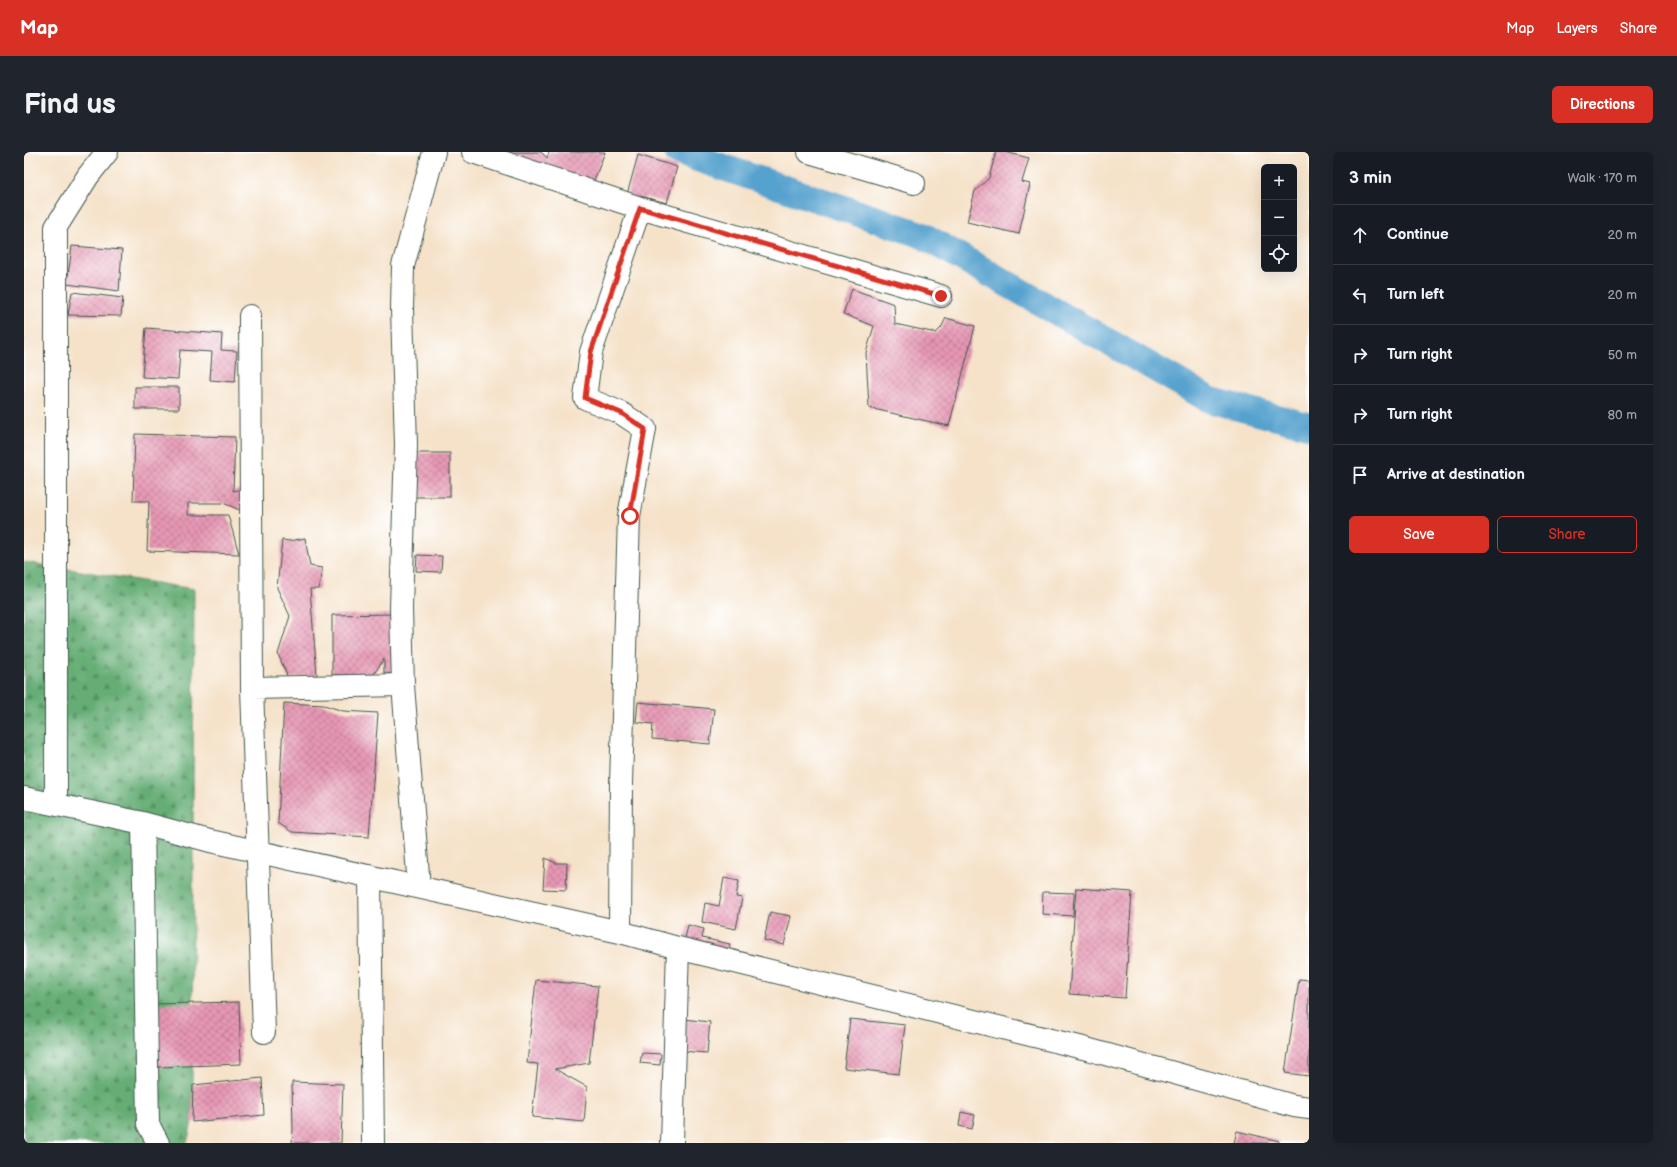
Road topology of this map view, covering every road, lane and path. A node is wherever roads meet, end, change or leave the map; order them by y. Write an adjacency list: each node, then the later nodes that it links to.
1 (107, 152): 12 (street)
2 (434, 152): 9 (street)
3 (473, 152): 6 (street)
4 (809, 152): 5 (street)
5 (914, 183)
6 (640, 208): 7 (street); 17 (street)
7 (941, 296)
8 (250, 316): 10 (street)
9 (403, 685): 10 (street); 16 (street)
10 (252, 688): 14 (street)
11 (24, 798): 12 (street)
12 (56, 804): 13 (street)
13 (143, 823): 14 (street); 21 (street)
14 (256, 850): 15 (street); 19 (street)
15 (370, 876): 16 (street); 22 (street)
16 (419, 887): 17 (street)
17 (620, 932): 18 (street)
18 (678, 948): 20 (street); 23 (street)
19 (264, 1032)
20 (1309, 1108)
21 (158, 1143)
22 (373, 1143)
23 (672, 1143)

